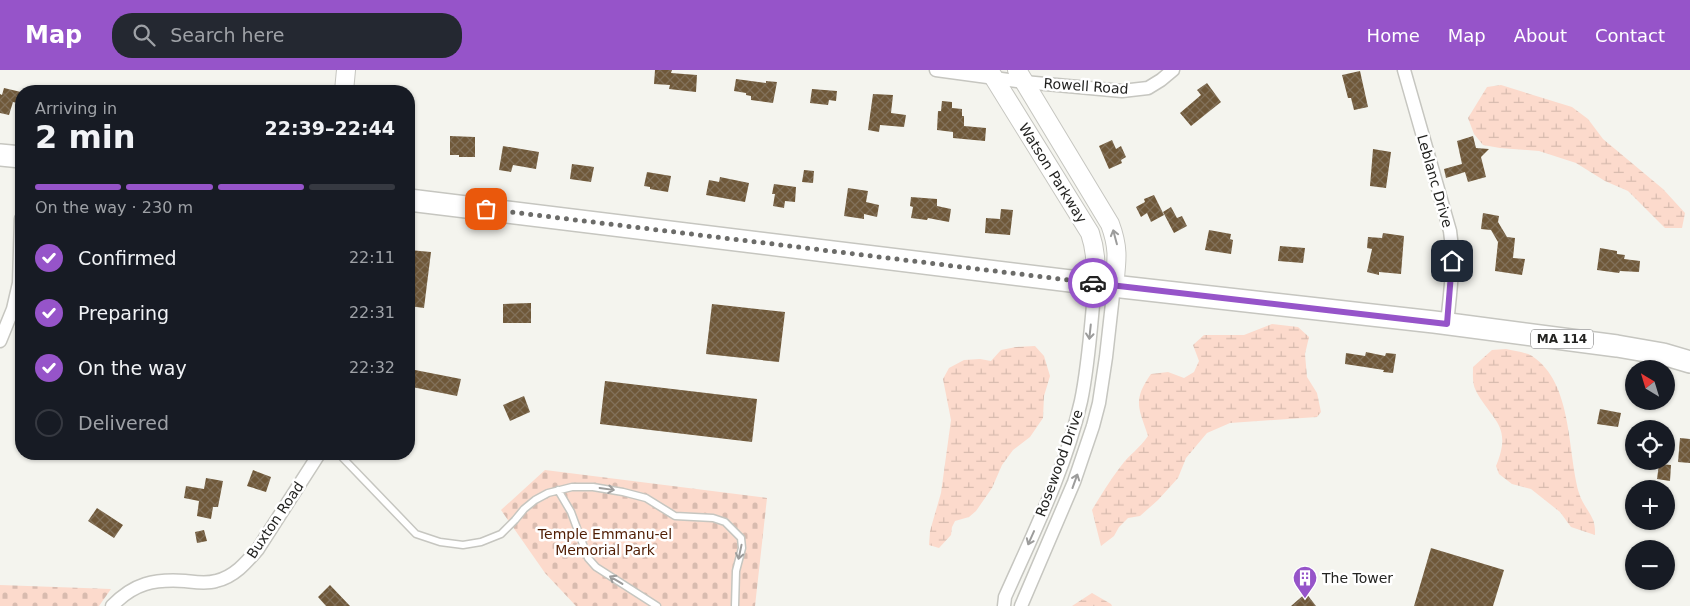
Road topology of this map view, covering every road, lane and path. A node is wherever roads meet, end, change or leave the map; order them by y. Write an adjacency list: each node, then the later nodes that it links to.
1 (346, 70): 7 (main road)
2 (936, 70): 5 (street, Rowell Road)
3 (1172, 70): 6 (street, Rowell Road)
4 (1404, 70): 13 (street, Leblanc Drive)
5 (991, 74): 6 (street, Rowell Road); 11 (main road, Watson Parkway)
6 (1020, 76): 11 (main road, Watson Parkway, one-way to 6)
7 (345, 85)
8 (0, 155): 9 (highway)
9 (15, 156)
10 (415, 201): 11 (highway, MA 114)
11 (1105, 285): 13 (highway, MA 114); 22 (street, Rosewood Drive, one-way to 22); 23 (street, Rosewood Drive, one-way to 11)
12 (15, 301): 14 (street)
13 (1447, 324): 15 (highway, MA 114)
14 (0, 341)
15 (1690, 362)
16 (315, 460): 19 (street, Buxton Road)
17 (345, 460): 18 (lane)
18 (558, 490): 20 (lane, one-way to 18); 21 (lane, one-way to 21)
19 (112, 606)
20 (657, 606)
21 (735, 606)
22 (1004, 606)
23 (1021, 606)

